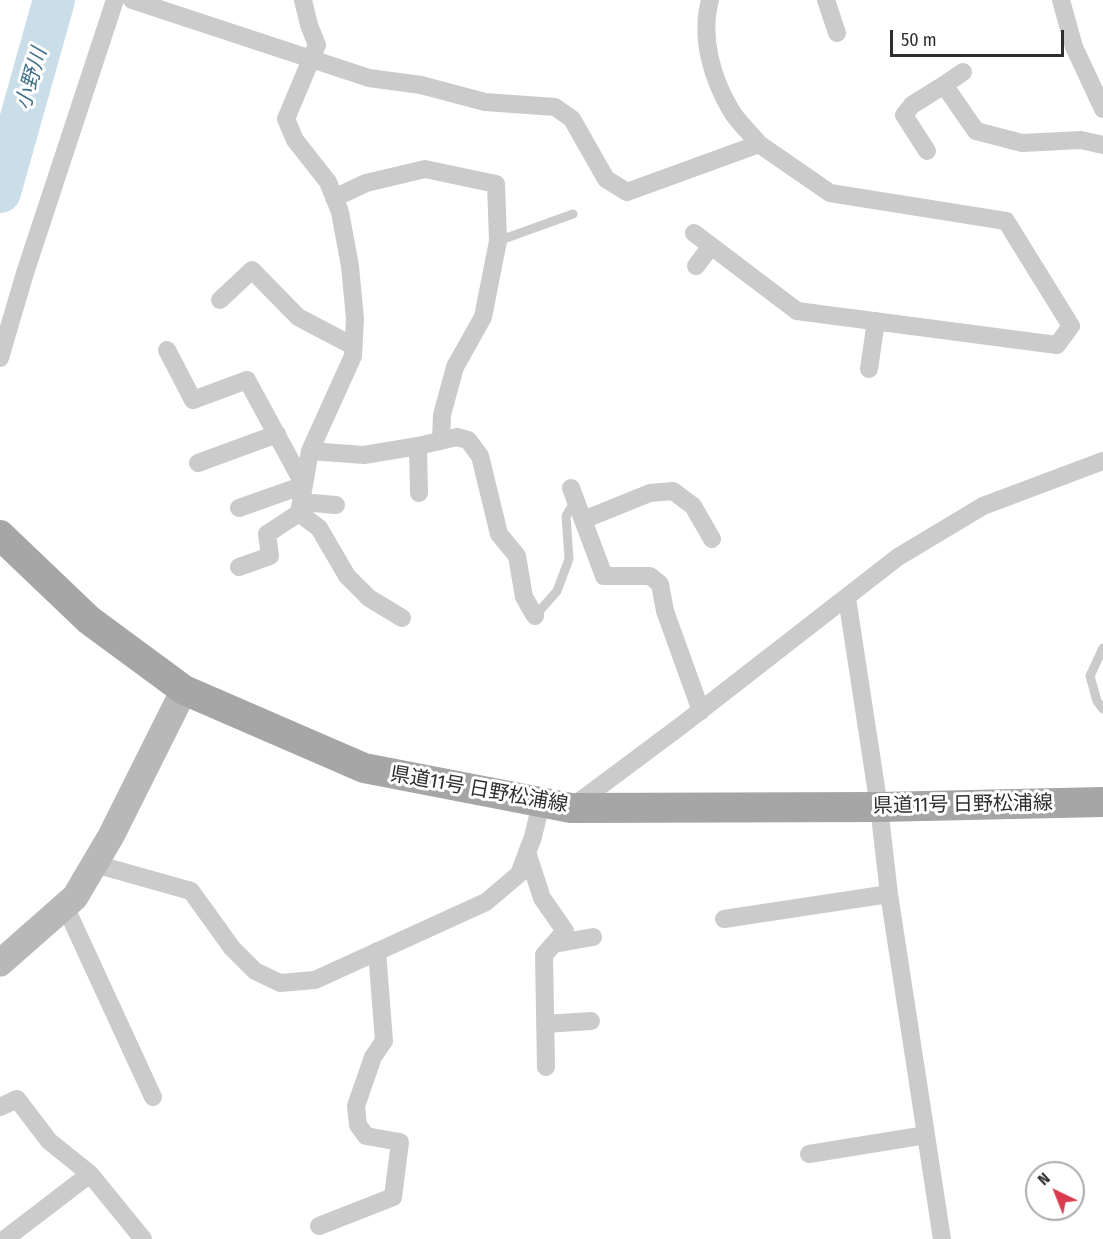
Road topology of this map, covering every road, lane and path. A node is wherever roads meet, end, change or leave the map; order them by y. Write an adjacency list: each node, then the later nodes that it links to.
1 (115, 0): 26 (street)
2 (132, 0): 7 (street)
3 (303, 0): 9 (street)
4 (710, 0): 13 (street)
5 (826, 0): 8 (street)
6 (1061, 0): 12 (street)
7 (157, 4): 9 (street)
8 (837, 33)
9 (310, 59): 13 (street); 16 (street)
10 (963, 72): 11 (street)
11 (944, 85): 14 (street); 15 (street)
12 (1103, 109)
13 (759, 144): 23 (street)
14 (1103, 145)
15 (927, 151)
16 (334, 198): 19 (street); 24 (street)
17 (573, 214): 19 (lane)
18 (694, 233): 20 (street)
19 (498, 241): 29 (street)
20 (711, 246): 21 (street); 23 (street)
21 (696, 266)
22 (220, 300): 24 (street)
23 (876, 321): 27 (street)
24 (353, 346): 31 (street)
25 (167, 350): 28 (street)
26 (0, 358)
27 (869, 369)
28 (277, 434): 33 (street); 36 (street)
29 (441, 441): 30 (street); 44 (street)
30 (418, 446): 31 (street); 34 (street)
31 (309, 451): 36 (street)
32 (1103, 460): 43 (street)
33 (198, 463)
34 (419, 493)
35 (574, 494): 39 (street); 44 (lane)
36 (302, 500): 37 (street); 38 (street); 42 (street); 45 (street)
37 (336, 505)
38 (239, 508)
39 (583, 520): 41 (street); 49 (street)
40 (0, 535): 47 (main road, 県道11号 日野松浦線)
41 (712, 539)
42 (239, 567)
43 (847, 598): 49 (street); 52 (street)
44 (536, 616)
45 (402, 618)
46 (1103, 648): 48 (lane)
47 (184, 690): 51 (main road, 県道11号 日野松浦線); 55 (street)
48 (1103, 709)
49 (701, 711): 53 (street)
50 (1103, 802): 52 (main road, 県道11号 日野松浦線)
51 (541, 803): 53 (main road, 県道11号 日野松浦線); 54 (street)
52 (879, 807): 53 (main road, 県道11号 日野松浦線); 56 (street)
53 (571, 808)
54 (527, 852): 60 (street); 61 (street)
55 (95, 864): 57 (street); 61 (street)
56 (889, 894): 58 (street); 68 (street)
57 (65, 906): 62 (street); 66 (street)
58 (724, 920)
59 (593, 937): 60 (street)
60 (554, 944): 64 (street)
61 (377, 951): 71 (street)
62 (0, 963)
63 (591, 1021): 64 (street)
64 (545, 1024): 65 (street)
65 (546, 1067)
66 (153, 1097)
67 (0, 1107): 70 (street)
68 (926, 1135): 69 (street); 74 (street)
69 (809, 1154)
70 (90, 1174): 72 (street); 73 (street)
71 (319, 1226)
72 (5, 1239)
73 (143, 1239)
74 (942, 1239)

